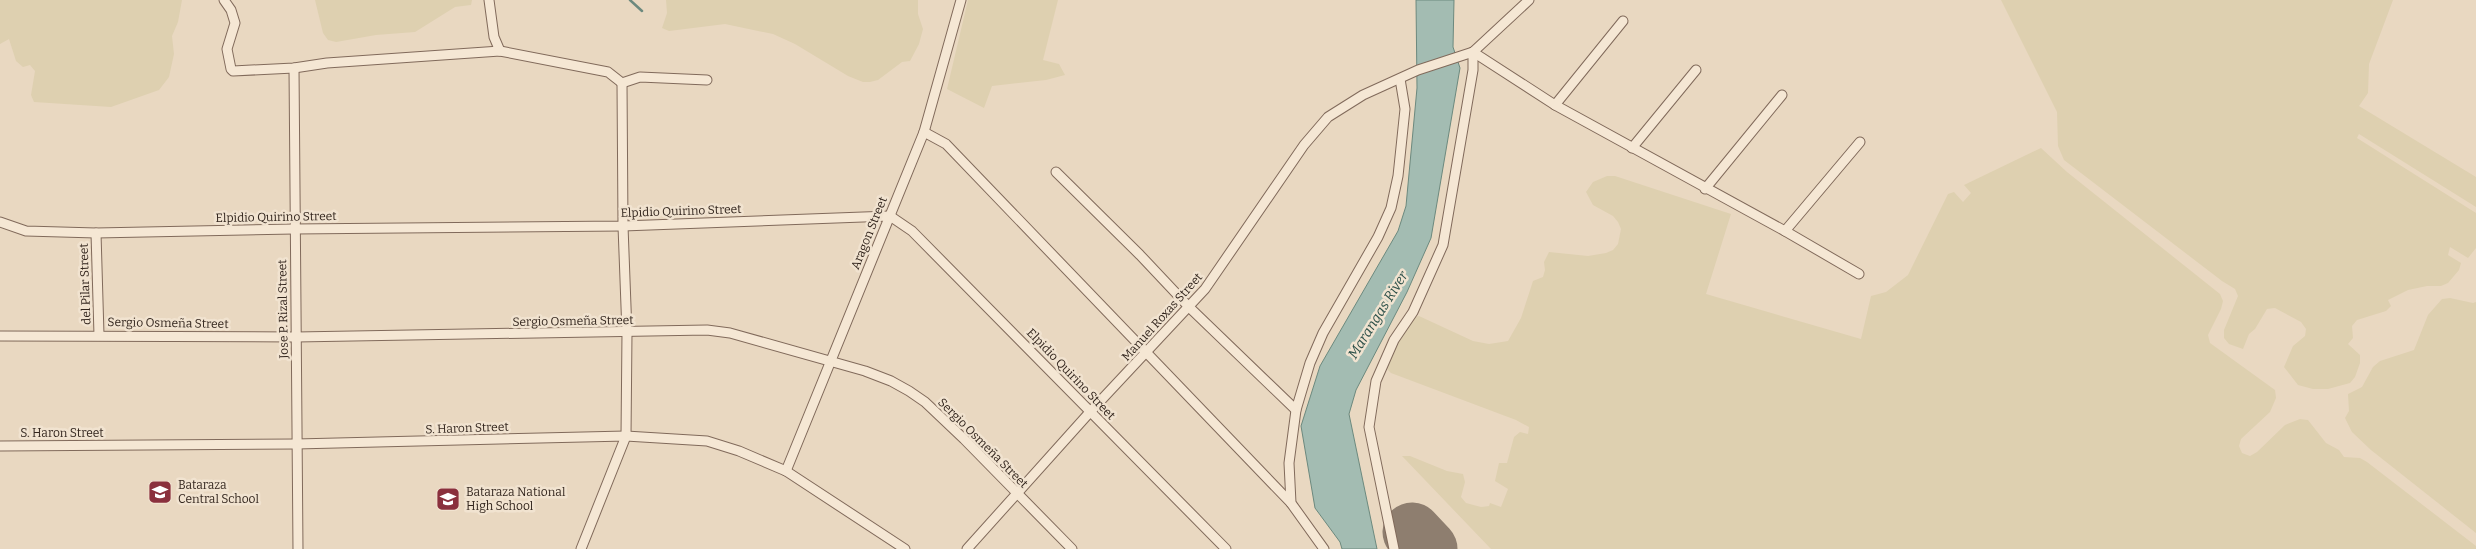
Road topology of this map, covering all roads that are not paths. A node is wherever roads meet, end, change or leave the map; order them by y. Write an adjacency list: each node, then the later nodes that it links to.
1 (224, 0): 8 (street)
2 (489, 0): 6 (street)
3 (961, 0): 15 (street, Aragon Street)
4 (1529, 0): 7 (street)
5 (1623, 21): 14 (street)
6 (500, 51): 8 (street); 12 (street)
7 (1472, 52): 10 (street, Manuel Roxas Street); 14 (street); 49 (street)
8 (294, 68): 23 (street, Jose P. Rizal Street)
9 (1696, 70): 17 (street)
10 (1400, 78): 27 (street, Manuel Roxas Street); 34 (street)
11 (707, 80): 12 (street)
12 (622, 83): 22 (street)
13 (1782, 95): 19 (street)
14 (1555, 105): 17 (street)
15 (924, 132): 20 (street, Aragon Street); 32 (street)
16 (1860, 142): 24 (street)
17 (1632, 148): 19 (street)
18 (1056, 172): 27 (street)
19 (1705, 189): 24 (street)
20 (890, 216): 22 (street, Elpidio Quirino Street); 33 (street, Aragon Street); 35 (street, Elpidio Quirino Street)
21 (0, 222): 25 (street, Elpidio Quirino Street)
22 (623, 226): 23 (street, Elpidio Quirino Street); 28 (street)
23 (294, 228): 25 (street, Elpidio Quirino Street); 31 (street, Jose P. Rizal Street)
24 (1786, 231): 26 (street)
25 (96, 233): 29 (street, del Pilar Street)
26 (1859, 274)
27 (1189, 307): 32 (street, Manuel Roxas Street); 34 (street)
28 (627, 333): 31 (street, Sergio Osmeña Street); 33 (street, Sergio Osmeña Street); 36 (street)
29 (99, 335): 30 (street, Sergio Osmeña Street); 31 (street, Sergio Osmeña Street)
30 (0, 336)
31 (296, 337): 37 (street, Jose P. Rizal Street)
32 (1146, 354): 35 (street, Manuel Roxas Street); 41 (street)
33 (830, 361): 39 (street, Aragon Street); 40 (street, Sergio Osmeña Street)
34 (1296, 410): 41 (street)
35 (1090, 412): 40 (street, Manuel Roxas Street); 47 (street, Elpidio Quirino Street)
36 (626, 436): 37 (street, S. Haron Street); 39 (street, S. Haron Street); 43 (street)
37 (296, 444): 38 (street, S. Haron Street); 42 (street, Jose P. Rizal Street)
38 (0, 446)
39 (786, 471): 44 (street, S. Haron Street)
40 (1016, 494): 45 (street, Manuel Roxas Street); 46 (street, Sergio Osmeña Street)
41 (1291, 503): 48 (street)
42 (298, 549)
43 (581, 549)
44 (905, 549)
45 (968, 549)
46 (1072, 549)
47 (1226, 549)
48 (1324, 549)
49 (1394, 549)

